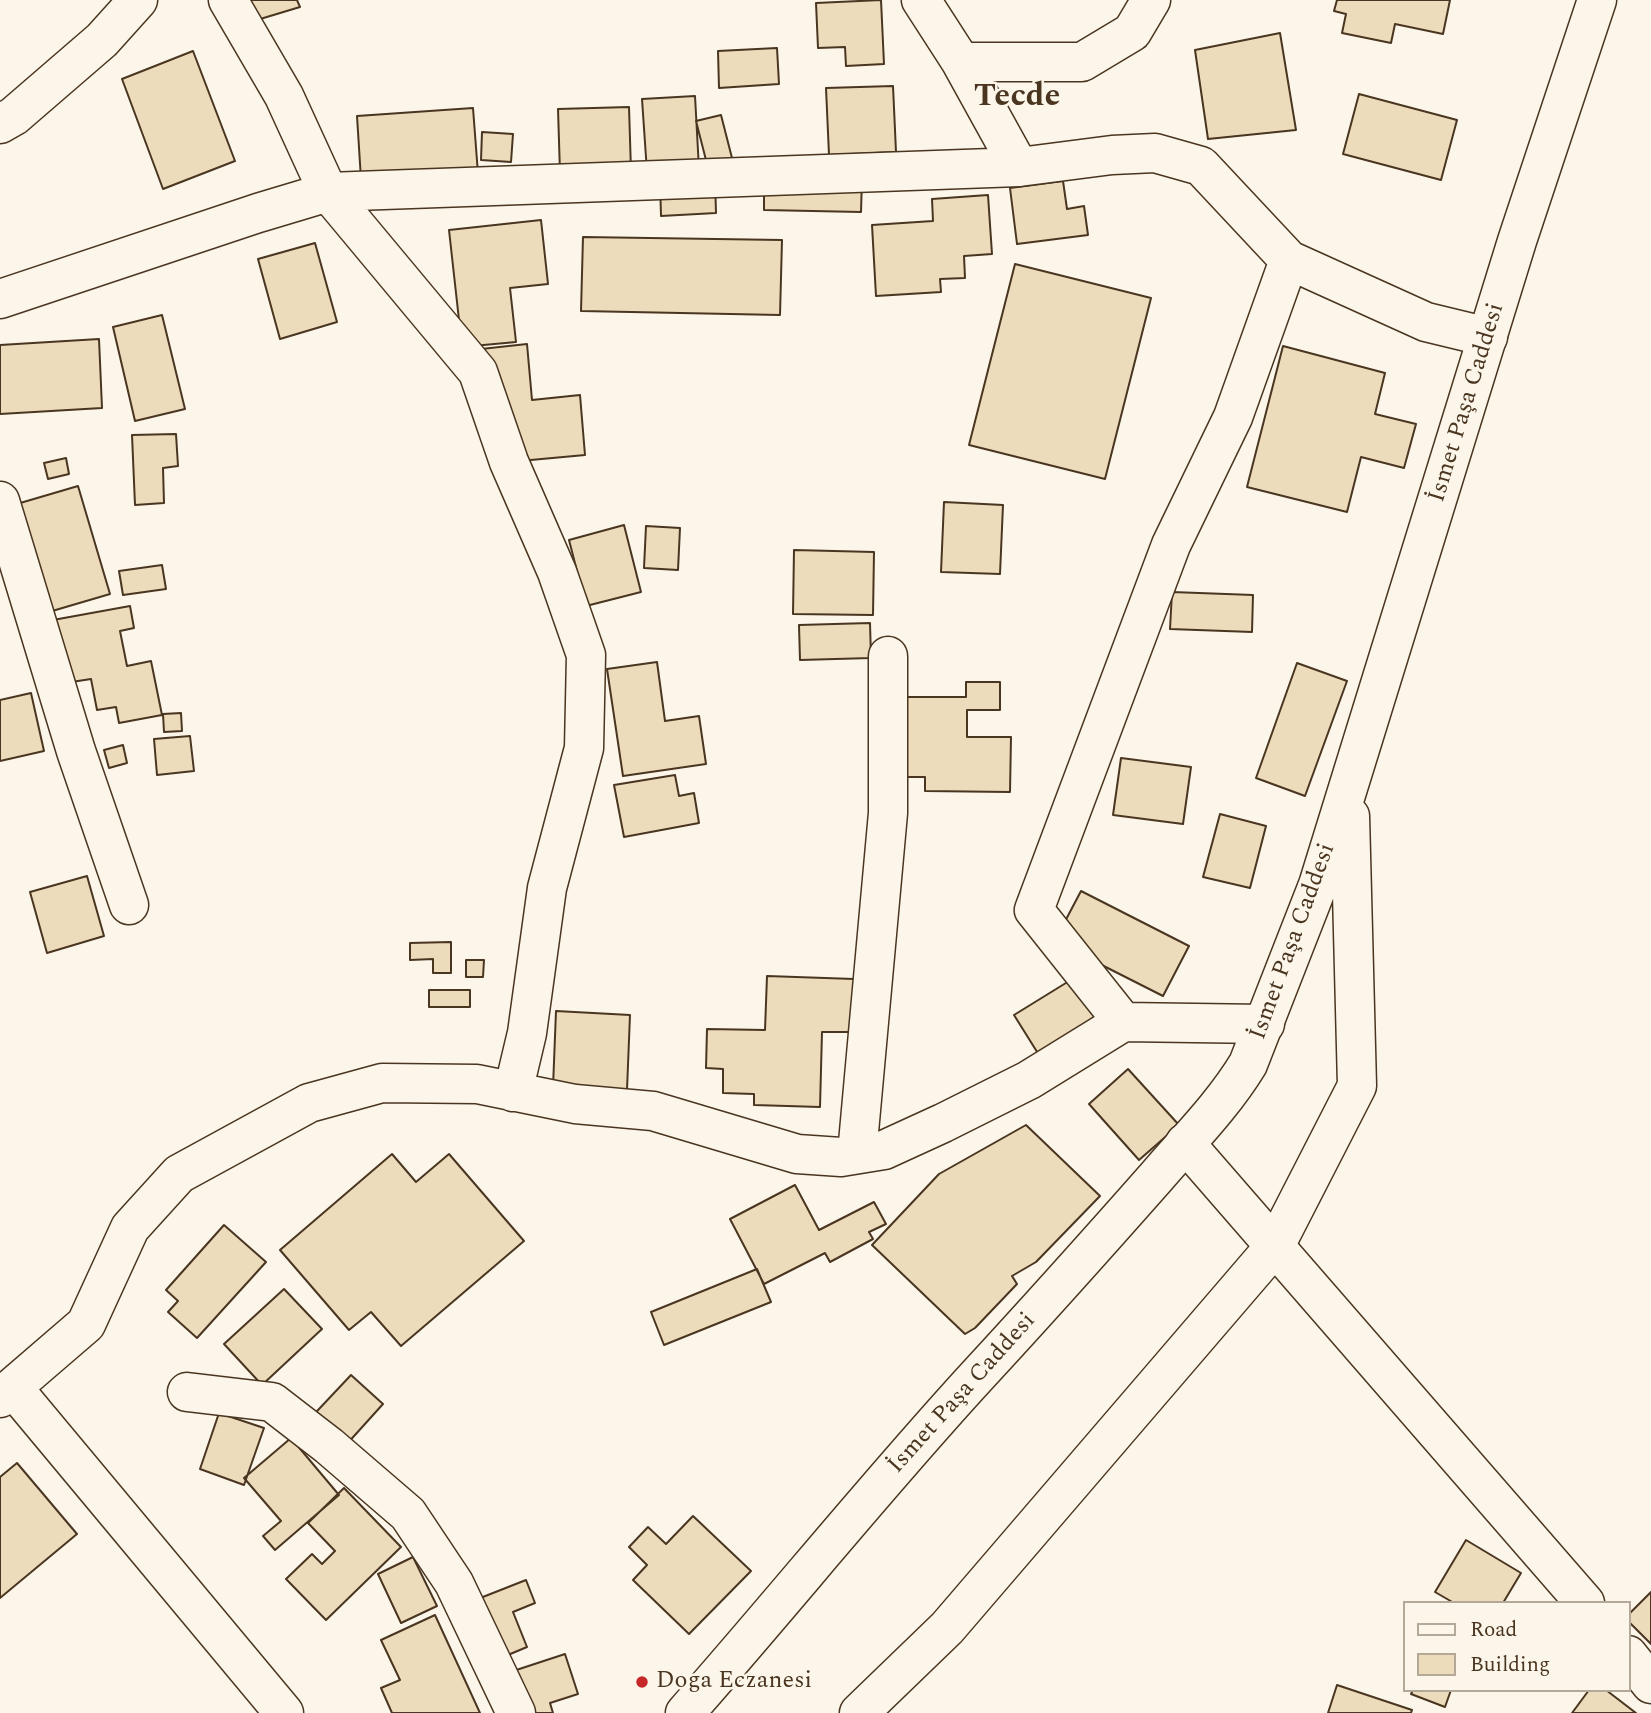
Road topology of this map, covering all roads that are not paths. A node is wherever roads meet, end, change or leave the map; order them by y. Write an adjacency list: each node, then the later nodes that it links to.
1 (138, 0): 7 (street)
2 (228, 0): 9 (street)
3 (920, 0): 6 (street)
4 (1151, 0): 6 (street)
5 (1597, 0): 12 (street, İsmet Paşa Caddesi)
6 (961, 62): 8 (street)
7 (0, 124)
8 (1019, 167): 9 (street); 10 (street)
9 (328, 192): 11 (street); 19 (street)
10 (1289, 260): 12 (street); 17 (street)
11 (0, 299)
12 (1488, 337): 15 (street, İsmet Paşa Caddesi)
13 (0, 501): 16 (street)
14 (888, 656): 21 (street)
15 (1349, 784): 18 (street, İsmet Paşa Caddesi); 22 (street)
16 (129, 905)
17 (1123, 1022): 18 (street); 21 (street)
18 (1265, 1024): 20 (street, İsmet Paşa Caddesi)
19 (513, 1092): 21 (street); 24 (street)
20 (1185, 1143): 22 (street); 30 (street, İsmet Paşa Caddesi)
21 (857, 1154)
22 (1275, 1246): 25 (street); 31 (street)
23 (187, 1392): 29 (street)
24 (6, 1393): 28 (street)
25 (1584, 1601)
26 (1630, 1658): 27 (street)
27 (1651, 1684)
28 (284, 1713)
29 (516, 1713)
30 (685, 1713)
31 (859, 1713)

